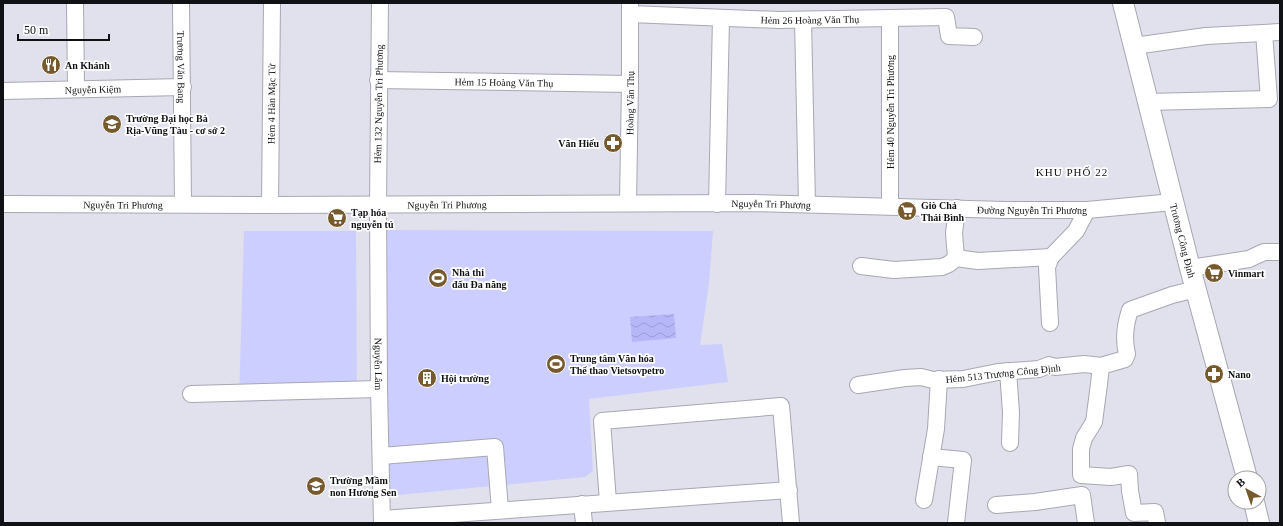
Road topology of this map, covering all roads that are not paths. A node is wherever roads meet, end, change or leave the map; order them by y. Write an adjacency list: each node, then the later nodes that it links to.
1 (75, 3): 16 (street)
2 (181, 3): 15 (street, Trương Văn Bang)
3 (272, 3): 26 (street, Hẻm 4 Hàn Mặc Tử)
4 (380, 3): 13 (street, Hẻm 132 Nguyễn Tri Phương)
5 (1123, 3): 12 (main road, Trương Công Định)
6 (630, 8): 7 (street, Hẻm 26 Hoàng Văn Thụ); 14 (street, Hoàng Văn Thụ)
7 (721, 18): 9 (street, Hẻm 26 Hoàng Văn Thụ); 24 (street)
8 (890, 18): 9 (street, Hẻm 26 Hoàng Văn Thụ); 11 (street, Hẻm 26 Hoàng Văn Thụ); 27 (street, Hẻm 40 Nguyễn Tri Phương)
9 (803, 20): 25 (street)
10 (1272, 32): 12 (street); 18 (street)
11 (974, 37)
12 (1134, 46): 18 (main road, Trương Công Định)
13 (378, 80): 14 (street, Hẻm 15 Hoàng Văn Thụ); 23 (street, Hẻm 132 Nguyễn Tri Phương)
14 (630, 84): 20 (street, Hoàng Văn Thụ)
15 (183, 87): 16 (street, Nguyễn Kiệm); 22 (street, Trương Văn Bang)
16 (76, 89): 17 (street, Nguyễn Kiệm)
17 (3, 91)
18 (1148, 102): 19 (main road, Trương Công Định)
19 (1173, 202): 29 (street, Đường Nguyễn Tri Phương); 34 (main road, Trương Công Định)
20 (628, 203): 23 (street, Nguyễn Tri Phương); 24 (street, Nguyễn Tri Phương)
21 (3, 204): 22 (street, Nguyễn Tri Phương)
22 (184, 204): 26 (street, Nguyễn Tri Phương)
23 (378, 204): 26 (street, Nguyễn Tri Phương); 41 (street, Nguyễn Lâm)
24 (717, 204): 25 (street, Nguyễn Tri Phương)
25 (808, 204): 27 (street, Nguyễn Tri Phương)
26 (270, 205)
27 (890, 206): 28 (street, Đường Nguyễn Tri Phương)
28 (957, 208): 29 (street, Đường Nguyễn Tri Phương); 32 (street)
29 (1087, 210): 31 (street)
30 (1280, 252): 34 (street)
31 (1050, 256): 32 (street); 36 (street)
32 (956, 258): 33 (street)
33 (861, 266)
34 (1190, 268): 35 (main road, Trương Công Định)
35 (1196, 289): 37 (street, Hẻm 513 Trương Công Định); 46 (main road, Trương Công Định)
36 (1050, 323)
37 (1100, 366): 38 (street, Hẻm 513 Trương Công Định); 59 (street)
38 (1008, 371): 39 (street, Hẻm 513 Trương Công Định); 43 (street)
39 (939, 379): 40 (street, Hẻm 513 Trương Công Định); 45 (street)
40 (858, 385)
41 (379, 389): 42 (street); 44 (street, Nguyễn Lâm)
42 (191, 394)
43 (1010, 443)
44 (382, 456): 52 (street); 54 (street, Nguyễn Lâm)
45 (931, 457): 48 (street); 57 (street)
46 (1245, 470)
47 (789, 490): 49 (street); 49 (street); 56 (street)
48 (924, 500)
49 (608, 502): 50 (street)
50 (582, 504): 52 (street); 55 (street)
51 (996, 505): 58 (street)
52 (500, 510): 54 (street)
53 (1256, 510): 60 (main road)
54 (382, 521)
55 (584, 523)
56 (791, 523)
57 (956, 523)
58 (1086, 523)
59 (1157, 523)
60 (1259, 523)

